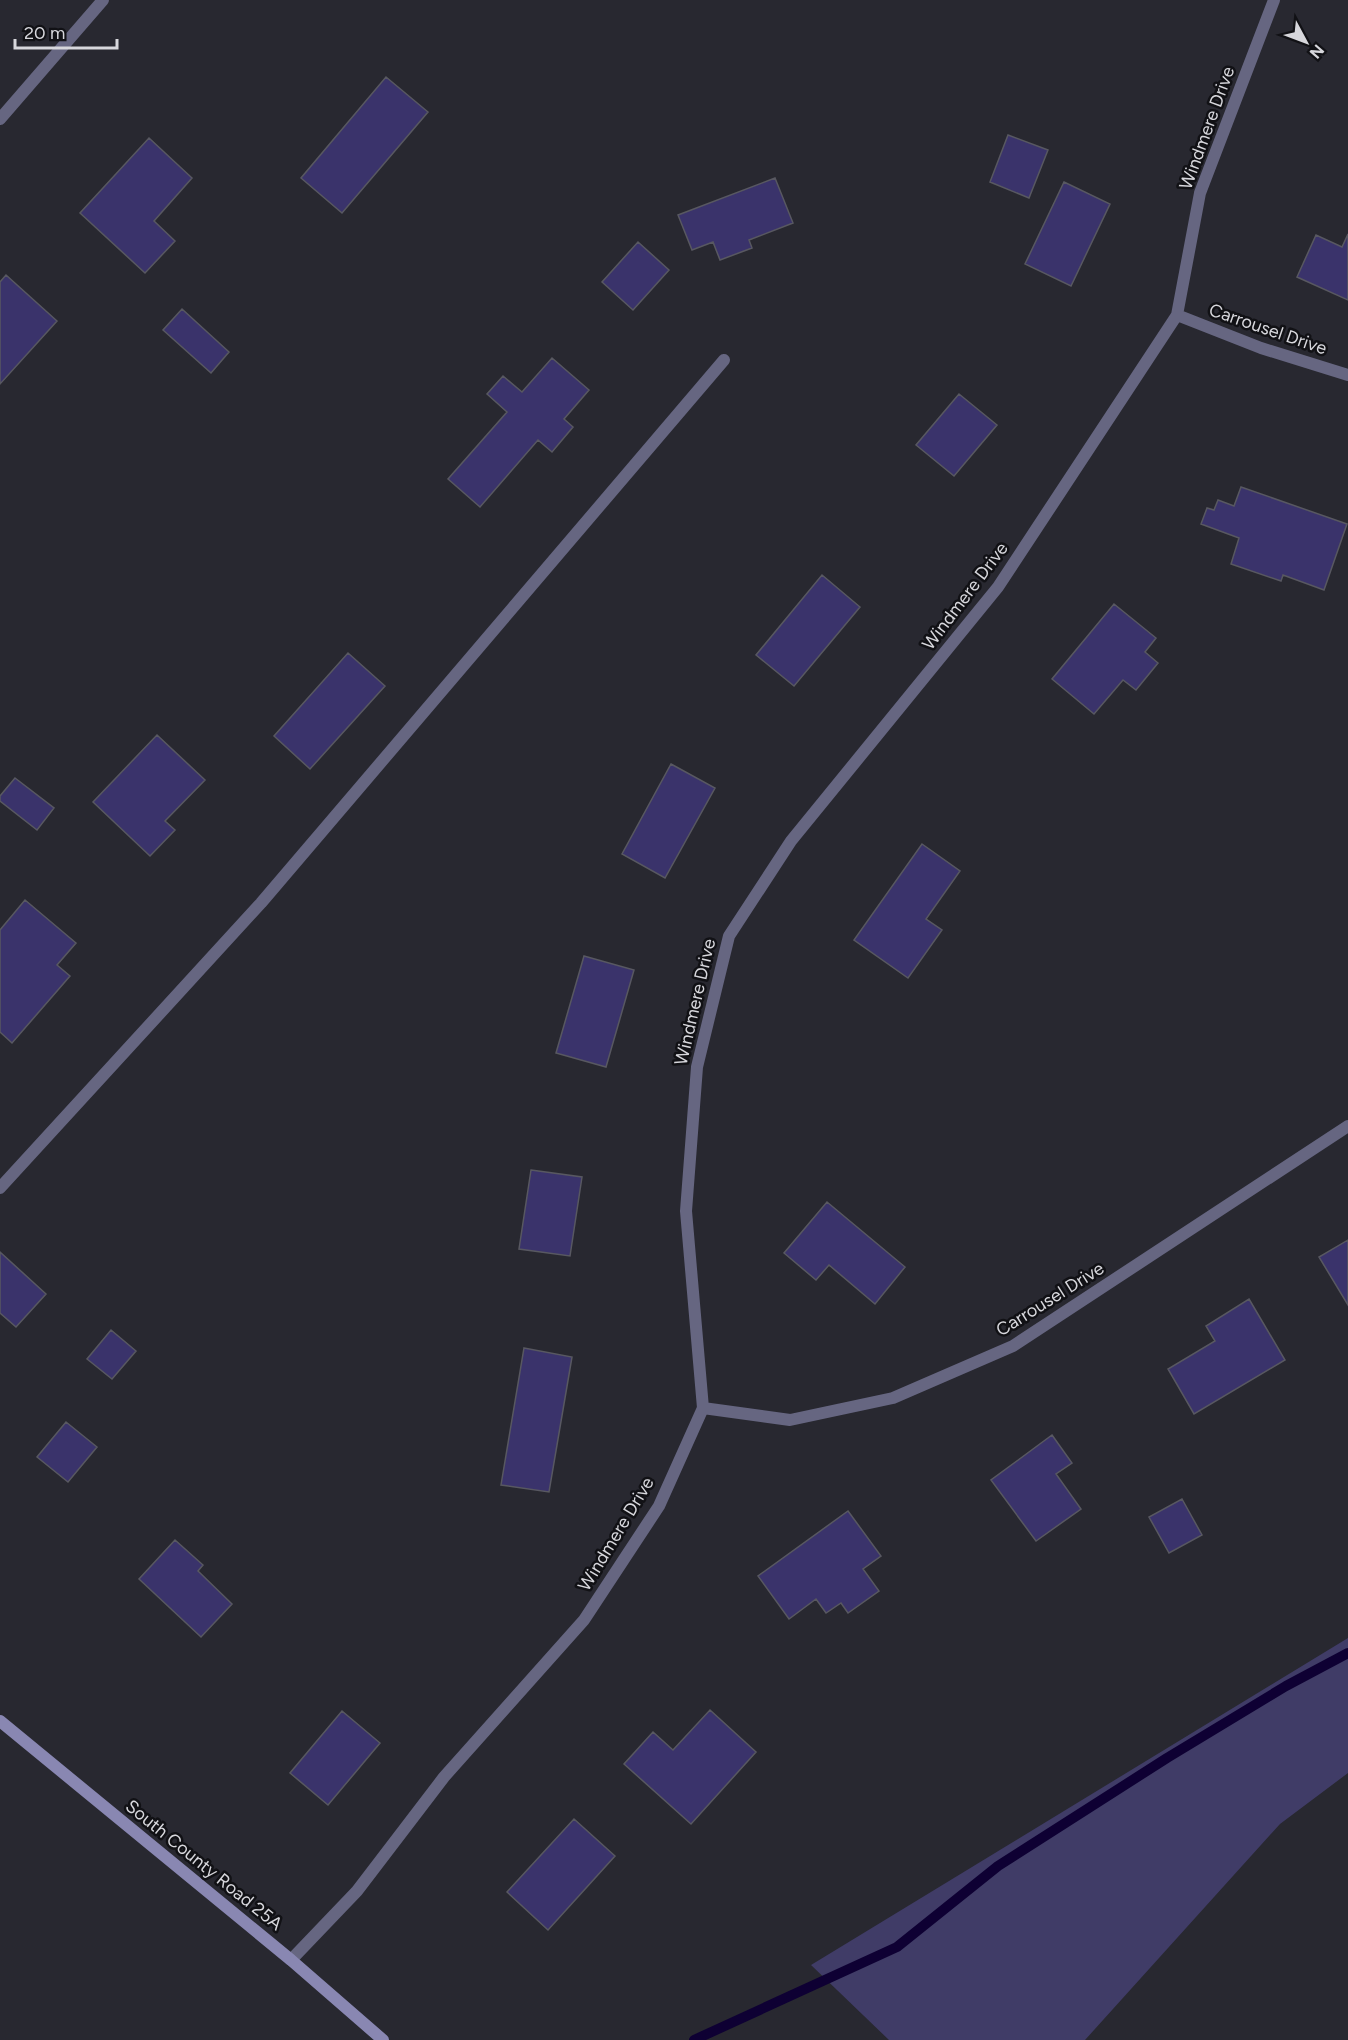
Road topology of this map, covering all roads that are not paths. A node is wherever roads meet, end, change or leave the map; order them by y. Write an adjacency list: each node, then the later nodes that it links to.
1 (103, 0): 3 (street)
2 (1274, 0): 4 (street, Windmere Drive)
3 (0, 119)
4 (1177, 315): 6 (street, Carrousel Drive); 9 (street, Windmere Drive)
5 (724, 360): 8 (street)
6 (1348, 375)
7 (1348, 1126): 9 (street, Carrousel Drive)
8 (0, 1188)
9 (703, 1408): 11 (street, Windmere Drive)
10 (0, 1720): 11 (main road, South County Road 25A)
11 (291, 1960): 12 (main road, South County Road 25A)
12 (383, 2040)

